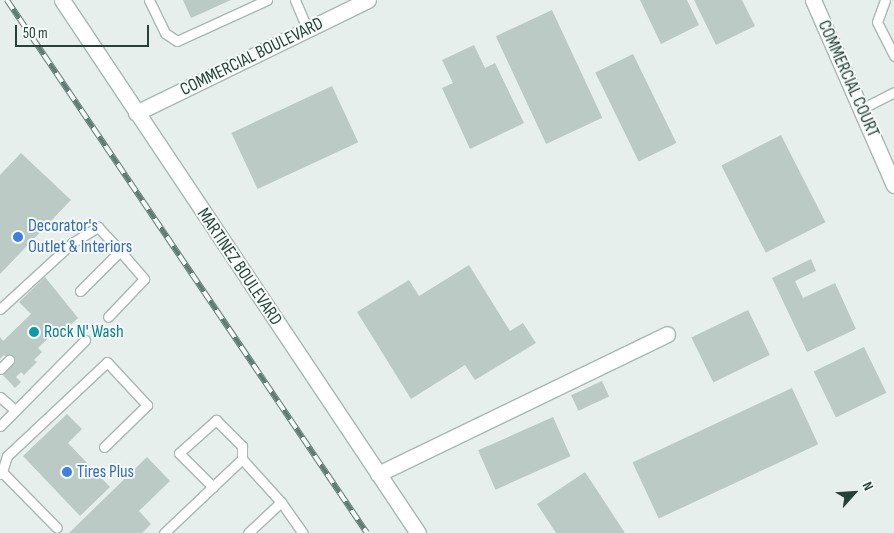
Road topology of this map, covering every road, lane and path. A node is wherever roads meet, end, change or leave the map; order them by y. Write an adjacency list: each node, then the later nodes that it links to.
1 (62, 0): 12 (street, MARTINEZ BOULEVARD)
2 (149, 0): 3 (lane)
3 (266, 0)
4 (295, 0): 8 (lane)
5 (368, 0): 8 (street, COMMERCIAL BOULEVARD)
6 (813, 0): 11 (street, COMMERCIAL COURT)
7 (885, 0): 9 (lane)
8 (308, 30): 12 (street, COMMERCIAL BOULEVARD)
9 (894, 56)
10 (894, 92): 11 (lane)
11 (861, 109): 13 (street, COMMERCIAL COURT)
12 (136, 113): 28 (street, MARTINEZ BOULEVARD)
13 (894, 185)
14 (120, 251): 15 (lane); 16 (lane); 17 (lane)
15 (80, 291)
16 (0, 309)
17 (108, 317)
18 (667, 334): 28 (street)
19 (85, 340): 23 (lane)
20 (9, 360): 21 (lane)
21 (0, 369)
22 (0, 397): 23 (lane)
23 (15, 410): 24 (lane)
24 (0, 426)
25 (104, 447): 27 (lane)
26 (242, 459): 29 (lane); 29 (lane); 30 (lane)
27 (1, 473): 31 (lane)
28 (378, 474): 35 (street, MARTINEZ BOULEVARD)
29 (213, 487): 32 (lane)
30 (280, 502): 33 (lane); 34 (lane)
31 (57, 528)
32 (164, 533)
33 (248, 533)
34 (303, 533)
35 (418, 533)

